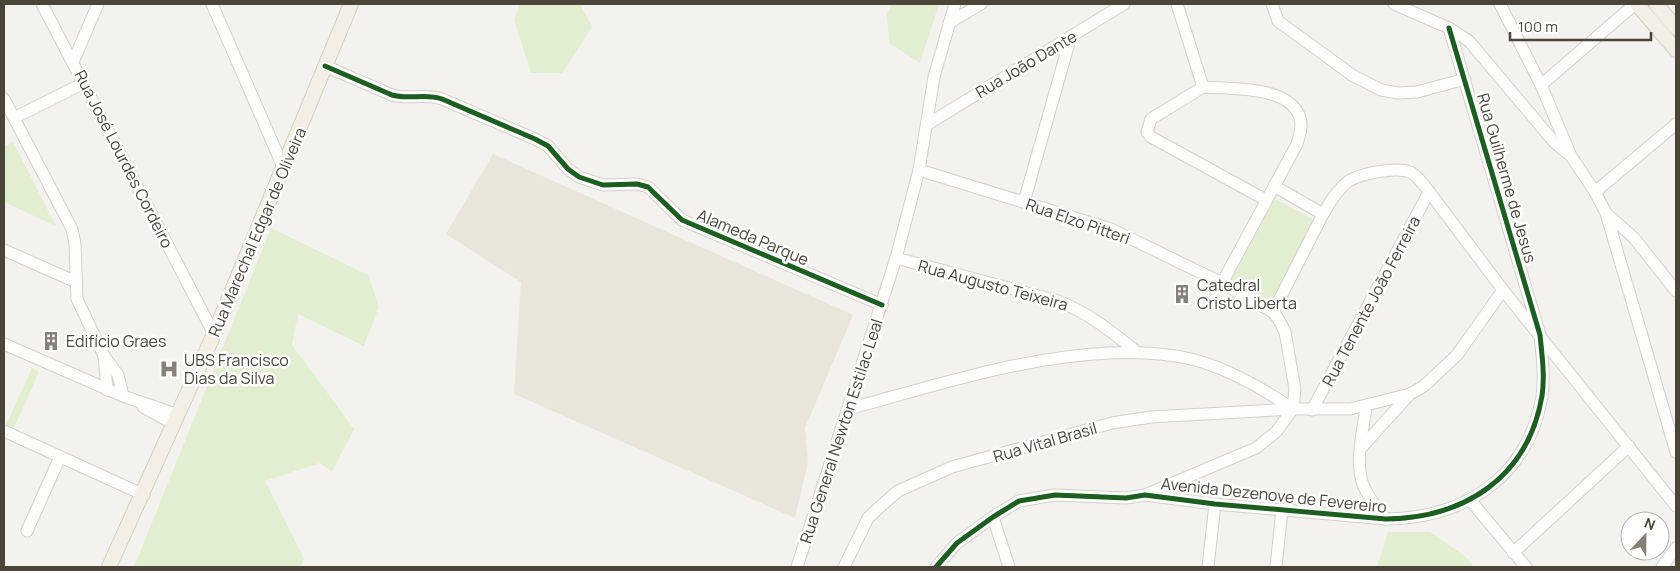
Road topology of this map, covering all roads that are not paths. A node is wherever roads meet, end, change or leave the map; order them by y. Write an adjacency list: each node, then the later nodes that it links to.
1 (42, 4): 19 (street, Rua José Lourdes Cordeiro)
2 (98, 4): 19 (street)
3 (212, 4): 30 (street)
4 (351, 4): 20 (main road, Rua Marechal Edgar de Oliveira)
5 (955, 4): 14 (street, Rua General Newton Estilac Leal)
6 (980, 4): 14 (street)
7 (1124, 4): 17 (street, Rua João Dante)
8 (1177, 4): 24 (street)
9 (1272, 4): 21 (street)
10 (1394, 4): 15 (street)
11 (1500, 4): 23 (street)
12 (1636, 4): 18 (main road); 23 (street)
13 (1656, 4): 16 (main road)
14 (949, 23): 27 (street, Rua General Newton Estilac Leal)
15 (1449, 28): 21 (street, Rua Guilherme de Jesus); 29 (street)
16 (1676, 28)
17 (1071, 36): 27 (street, Rua João Dante); 36 (street)
18 (1676, 50)
19 (73, 62): 22 (street, Rua José Lourdes Cordeiro)
20 (325, 66): 30 (main road, Rua Marechal Edgar de Oliveira); 45 (street, Alameda Parque)
21 (1465, 80): 50 (street, Rua Guilherme de Jesus)
22 (84, 83): 26 (street); 47 (street, Rua José Lourdes Cordeiro)
23 (1541, 85): 29 (street)
24 (1203, 87): 32 (street); 35 (street)
25 (4, 99): 26 (street)
26 (14, 118): 41 (street)
27 (928, 124): 31 (street, Rua General Newton Estilac Leal)
28 (1676, 124): 34 (street)
29 (1571, 156): 34 (street)
30 (284, 169): 48 (main road, Rua Marechal Edgar de Oliveira)
31 (919, 170): 36 (street, Rua Elzo Pitteri); 40 (street, Rua General Newton Estilac Leal)
32 (1274, 186): 35 (street); 38 (street)
33 (1429, 192): 38 (street); 43 (street); 60 (street, Rua Tenente João Ferreira)
34 (1596, 192): 37 (street)
35 (1266, 200): 42 (street)
36 (1024, 202): 42 (street, Rua Elzo Pitteri)
37 (1606, 213): 44 (street); 65 (street)
38 (1323, 214): 46 (street)
39 (4, 250): 41 (street)
40 (896, 258): 45 (street, Rua General Newton Estilac Leal); 52 (street, Rua Augusto Teixeira)
41 (76, 282): 53 (street)
42 (1222, 283): 46 (street, Rua Elzo Pitteri)
43 (1503, 290): 50 (street); 55 (street)
44 (1676, 291)
45 (882, 305): 58 (street, Rua General Newton Estilac Leal)
46 (1273, 312): 59 (street)
47 (205, 316): 48 (street); 49 (street, Rua José Lourdes Cordeiro)
48 (221, 319): 49 (main road, Rua Marechal Edgar de Oliveira)
49 (214, 334): 61 (main road, Rua Marechal Edgar de Oliveira)
50 (1540, 335): 63 (street); 69 (street, Avenida Dezenove de Fevereiro)
51 (4, 344): 54 (street)
52 (1137, 352): 58 (street); 59 (street)
53 (104, 356): 54 (street); 56 (street)
54 (107, 390): 56 (street)
55 (1410, 394): 57 (street, Rua Vital Brasil); 64 (street)
56 (128, 398): 61 (street)
57 (1366, 407): 60 (street, Rua Vital Brasil); 64 (street)
58 (848, 409): 79 (street, Rua General Newton Estilac Leal)
59 (1293, 409): 60 (street, Rua Vital Brasil); 68 (street); 80 (street, Rua Vital Brasil)
60 (1312, 410)
61 (176, 420): 67 (main road, Rua Marechal Edgar de Oliveira)
62 (4, 431): 66 (street)
63 (1629, 446): 71 (street); 77 (street)
64 (1362, 448): 74 (street)
65 (1676, 452)
66 (60, 457): 67 (street); 75 (street)
67 (144, 495): 78 (main road, Rua Marechal Edgar de Oliveira)
68 (1146, 495): 70 (street, Avenida Dezenove de Fevereiro); 73 (street, Avenida Dezenove de Fevereiro)
69 (1470, 500): 74 (street, Avenida Dezenove de Fevereiro); 77 (street)
70 (1215, 504): 72 (street, Avenida Dezenove de Fevereiro); 83 (street)
71 (1676, 506)
72 (1282, 509): 74 (street, Avenida Dezenove de Fevereiro); 84 (street)
73 (993, 517): 81 (street, Avenida Dezenove de Fevereiro); 82 (street)
74 (1386, 519)
75 (27, 531)
76 (1676, 548): 86 (street)
77 (1514, 553): 85 (street)
78 (109, 567)
79 (797, 567)
80 (844, 567)
81 (936, 567)
82 (1009, 567)
83 (1208, 567)
84 (1276, 567)
85 (1526, 567)
86 (1662, 567)

